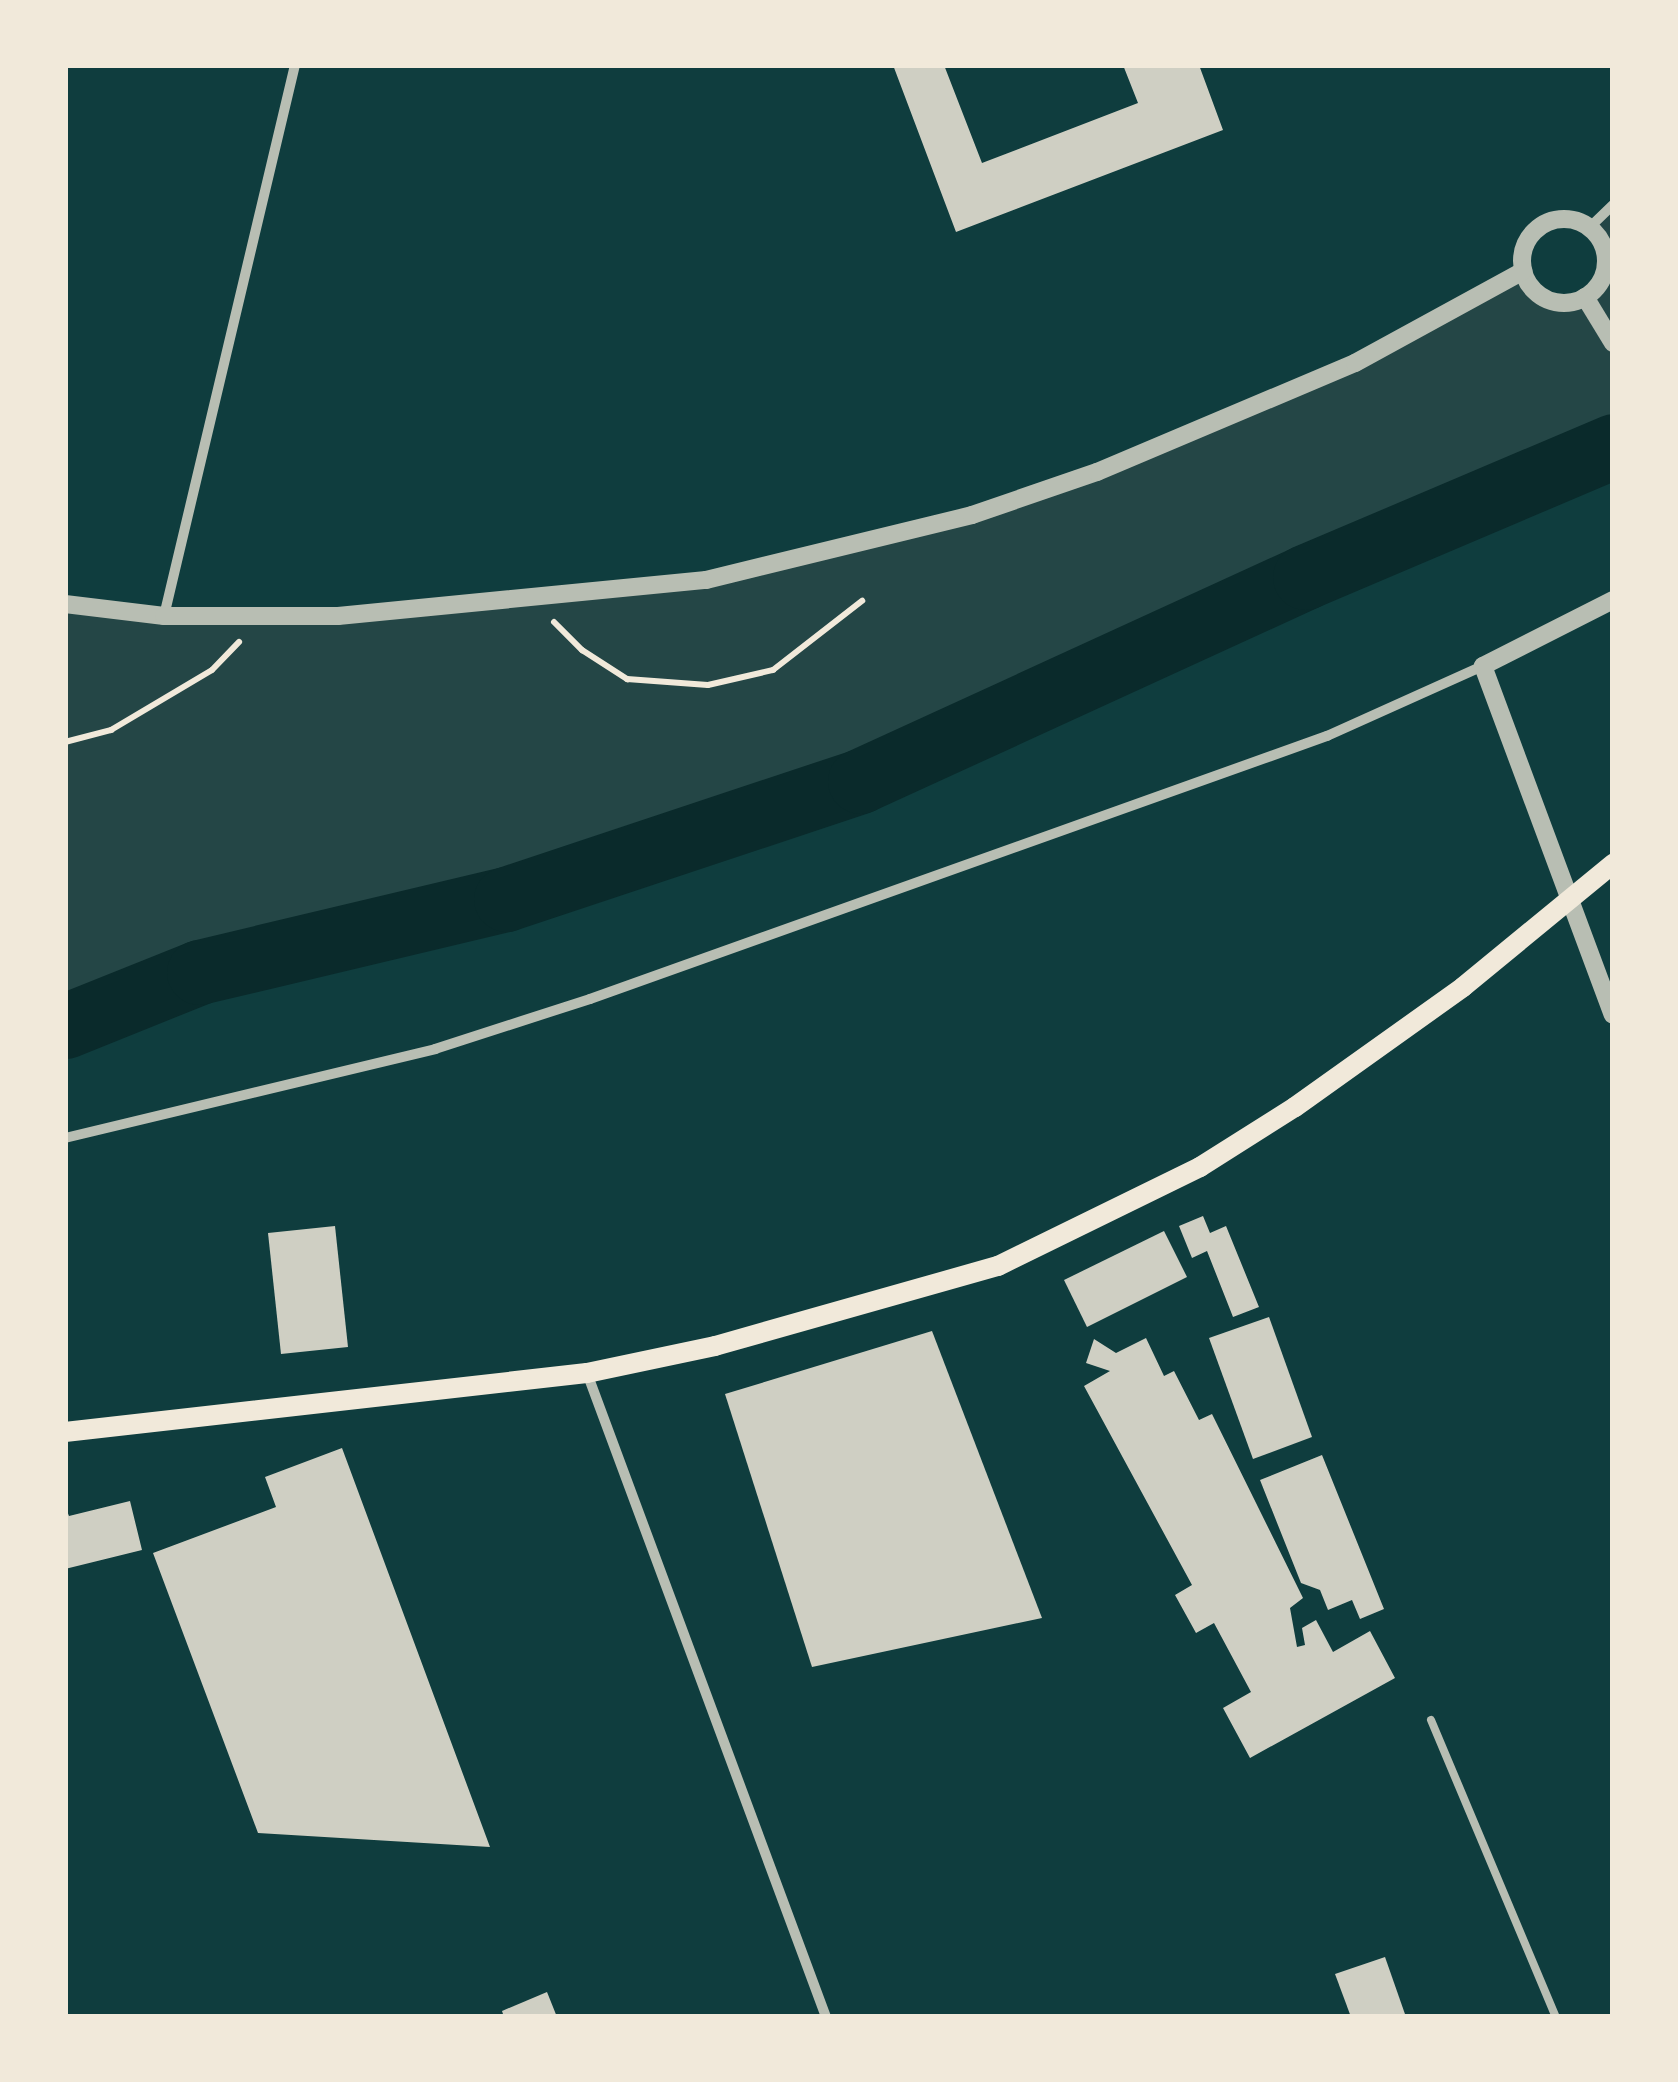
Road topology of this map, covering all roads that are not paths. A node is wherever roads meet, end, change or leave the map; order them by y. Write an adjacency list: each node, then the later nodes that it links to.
1 (295, 65): 9 (street)
2 (1613, 205): 3 (street)
3 (1590, 227): 4 (street); 5 (street)
4 (1523, 271): 5 (street); 9 (street)
5 (1585, 297): 6 (street)
6 (1613, 343)
7 (1613, 600): 10 (street)
8 (65, 604): 9 (street)
9 (164, 616)
10 (1483, 666): 12 (street); 14 (street)
11 (1613, 864): 12 (main road)
12 (1568, 896): 13 (street); 15 (main road)
13 (1613, 1015)
14 (65, 1138)
15 (587, 1372): 16 (main road); 18 (street)
16 (65, 1432)
17 (1432, 1720): 19 (lane)
18 (826, 2017)
19 (1556, 2017)

